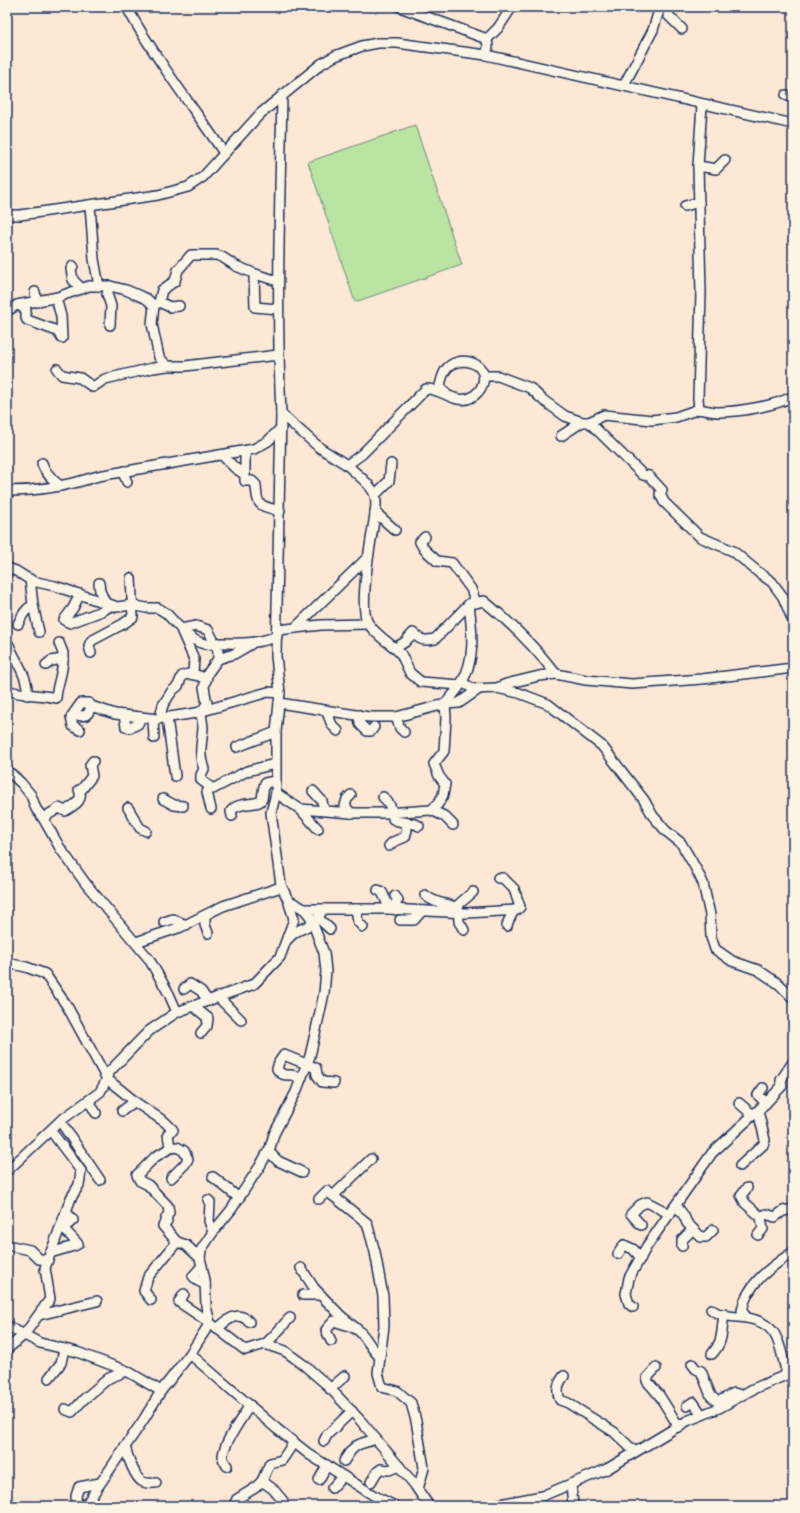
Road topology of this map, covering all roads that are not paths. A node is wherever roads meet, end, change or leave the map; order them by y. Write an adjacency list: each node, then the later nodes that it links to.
1 (127, 7): 13 (street)
2 (400, 7): 7 (street)
3 (512, 7): 7 (street)
4 (660, 7): 9 (street)
5 (669, 7): 6 (street)
6 (682, 29)
7 (487, 38): 8 (street)
8 (486, 55): 9 (street); 10 (street)
9 (624, 85): 11 (street)
10 (282, 95): 13 (street); 22 (street)
11 (702, 105): 12 (street); 15 (street)
12 (793, 123)
13 (224, 153): 17 (street)
14 (725, 160): 15 (street)
15 (698, 166): 16 (street)
16 (699, 202): 18 (street); 43 (street)
17 (90, 205): 19 (street); 23 (street)
18 (685, 206)
19 (7, 215)
20 (74, 266): 25 (street)
21 (258, 275): 22 (street); 29 (street); 32 (street)
22 (278, 281): 32 (street)
23 (99, 286): 24 (street); 25 (street)
24 (110, 286): 29 (street); 34 (street)
25 (82, 289): 27 (street)
26 (35, 292): 28 (street)
27 (56, 295): 28 (street); 30 (street)
28 (37, 302): 30 (street)
29 (157, 304): 31 (street); 36 (street)
30 (19, 305): 33 (street)
31 (179, 306)
32 (278, 309): 35 (street)
33 (7, 311)
34 (110, 325)
35 (278, 355): 36 (street); 44 (street)
36 (167, 366): 37 (street)
37 (57, 369)
38 (442, 376): 39 (street); 40 (street); 41 (street)
39 (484, 376): 41 (street); 45 (street)
40 (426, 389): 41 (street); 52 (street)
41 (447, 395)
42 (793, 396): 43 (street)
43 (700, 409): 45 (street)
44 (282, 414): 46 (street); 52 (street)
45 (586, 422): 47 (street); 73 (street)
46 (281, 428): 48 (street); 59 (street)
47 (561, 436)
48 (245, 451): 49 (street); 54 (street)
49 (222, 455): 53 (street); 54 (street)
50 (42, 462): 56 (street)
51 (391, 464): 58 (street)
52 (347, 465): 58 (street)
53 (126, 471): 55 (street); 56 (street)
54 (244, 474): 59 (street)
55 (127, 482)
56 (60, 486): 57 (street)
57 (7, 491)
58 (375, 495): 60 (street)
59 (280, 511): 79 (street)
60 (375, 512): 61 (street); 63 (street)
61 (395, 530)
62 (425, 537): 69 (street)
63 (368, 557): 75 (street); 77 (street)
64 (7, 568): 66 (street)
65 (131, 578): 72 (street)
66 (30, 579): 68 (street); 71 (street)
67 (99, 584): 70 (street)
68 (80, 594): 70 (street); 70 (street)
69 (473, 603): 84 (street); 90 (street); 93 (street)
70 (109, 604): 72 (street)
71 (33, 605): 74 (street); 78 (street)
72 (132, 605): 76 (street); 85 (street)
73 (793, 621)
74 (18, 624)
75 (368, 624): 77 (street); 84 (street)
76 (181, 628): 81 (street); 81 (street); 91 (street)
77 (295, 628): 79 (street)
78 (40, 632)
79 (278, 633): 82 (street); 97 (street)
80 (59, 643): 86 (street)
81 (215, 643): 82 (street); 87 (street)
82 (254, 643): 87 (street)
83 (7, 644): 98 (street)
84 (395, 648): 93 (street)
85 (92, 652)
86 (63, 659): 88 (street); 98 (street)
87 (218, 659): 92 (street)
88 (46, 664)
89 (793, 668): 90 (street)
90 (556, 674): 94 (street)
91 (194, 675): 92 (street); 107 (street)
92 (206, 679): 102 (street)
93 (461, 683): 95 (street); 100 (street)
94 (497, 688): 95 (street); 172 (street)
95 (479, 689): 100 (street)
96 (7, 690): 98 (street)
97 (280, 694): 99 (street); 102 (street)
98 (27, 695)
99 (279, 703): 101 (street); 112 (street)
100 (445, 704): 106 (street); 132 (street)
101 (326, 710): 104 (street); 111 (street)
102 (200, 712): 107 (street); 117 (street)
103 (124, 715): 105 (street); 105 (street); 110 (street)
104 (359, 715): 106 (street); 109 (street)
105 (141, 717): 108 (street)
106 (396, 717): 113 (street)
107 (165, 718): 108 (street); 119 (street)
108 (153, 719): 114 (street)
109 (374, 727)
110 (80, 730)
111 (338, 731)
112 (276, 732): 115 (street); 117 (street)
113 (404, 732)
114 (154, 738)
115 (237, 747)
116 (93, 761): 136 (street)
117 (275, 764): 120 (street)
118 (7, 770): 136 (street)
119 (175, 776)
120 (275, 781): 123 (street); 135 (street)
121 (313, 791): 131 (street)
122 (208, 792): 130 (street)
123 (276, 792): 129 (street); 144 (street)
124 (351, 795): 134 (street)
125 (383, 797): 133 (street)
126 (163, 799): 127 (street)
127 (183, 806)
128 (128, 808): 141 (street)
129 (300, 809): 131 (street); 140 (street)
130 (211, 810)
131 (324, 810): 134 (street)
132 (431, 810): 133 (street); 138 (street)
133 (393, 812): 134 (street); 137 (street)
134 (351, 813)
135 (232, 816)
136 (43, 818): 167 (street)
137 (406, 823): 139 (street); 142 (street)
138 (453, 825)
139 (419, 826)
140 (318, 829)
141 (146, 831)
142 (389, 846)
143 (498, 878): 154 (street)
144 (282, 887): 149 (street); 157 (street)
145 (378, 890): 153 (street)
146 (473, 892): 156 (street)
147 (395, 896): 153 (street)
148 (425, 896): 156 (street)
149 (288, 900): 152 (street); 168 (street)
150 (324, 909): 151 (street); 152 (street); 158 (street)
151 (356, 909): 153 (street); 163 (street)
152 (304, 910): 158 (street)
153 (393, 910): 155 (street)
154 (514, 910): 156 (street); 162 (street)
155 (422, 911): 156 (street); 159 (street)
156 (459, 911): 165 (street)
157 (205, 916): 161 (street); 166 (street)
158 (316, 920): 164 (street); 168 (street); 179 (street)
159 (400, 920)
160 (164, 922): 161 (street)
161 (186, 925): 167 (street)
162 (507, 926)
163 (363, 927)
164 (330, 929)
165 (464, 930)
166 (208, 934)
167 (136, 942): 175 (street)
168 (286, 942): 171 (street)
169 (7, 963): 180 (street)
170 (184, 989): 173 (street)
171 (218, 998): 173 (street); 176 (street)
172 (793, 998)
173 (208, 1001): 174 (street)
174 (193, 1006): 175 (street); 177 (street)
175 (177, 1012): 180 (street)
176 (241, 1020)
177 (201, 1033)
178 (793, 1062): 187 (street)
179 (307, 1065): 181 (street); 181 (street); 182 (street)
180 (108, 1079): 184 (street); 185 (street)
181 (301, 1079): 194 (street)
182 (334, 1083)
183 (763, 1088): 187 (street)
184 (88, 1101): 189 (street); 191 (street)
185 (134, 1102): 188 (street); 193 (street)
186 (739, 1103): 190 (street)
187 (766, 1103): 190 (street)
188 (122, 1111)
189 (96, 1113)
190 (755, 1113): 198 (street); 209 (street)
191 (60, 1121): 192 (street); 197 (street)
192 (50, 1131): 197 (street); 200 (street)
193 (170, 1148): 203 (street); 219 (street)
194 (268, 1151): 196 (street); 199 (street)
195 (371, 1158): 205 (street)
196 (280, 1162): 199 (street); 201 (street)
197 (84, 1165): 211 (street)
198 (740, 1166)
199 (258, 1169): 206 (street)
200 (7, 1171)
201 (302, 1172)
202 (212, 1177): 206 (street)
203 (172, 1178)
204 (747, 1188): 213 (street)
205 (333, 1196): 207 (street); 250 (street)
206 (239, 1198): 217 (street)
207 (319, 1199)
208 (208, 1200): 217 (street)
209 (676, 1204): 212 (street); 215 (street)
210 (793, 1209): 213 (street)
211 (66, 1212): 224 (street); 224 (street)
212 (670, 1214): 214 (street); 225 (street)
213 (761, 1217): 218 (street)
214 (641, 1225)
215 (693, 1229): 216 (street); 221 (street)
216 (714, 1230)
217 (213, 1232): 226 (street)
218 (758, 1234)
219 (176, 1242): 226 (street); 231 (street)
220 (7, 1245): 224 (street)
221 (682, 1246)
222 (793, 1252): 238 (street)
223 (618, 1254): 225 (street)
224 (48, 1257): 236 (street)
225 (641, 1258): 233 (street)
226 (201, 1262): 241 (street)
227 (301, 1268): 230 (street)
228 (184, 1294): 241 (street)
229 (303, 1295): 230 (street)
230 (321, 1295): 242 (street)
231 (151, 1300)
232 (97, 1301): 236 (street)
233 (633, 1307)
234 (711, 1309): 235 (street)
235 (724, 1314): 238 (street); 249 (street)
236 (38, 1315): 243 (street)
237 (290, 1318): 245 (street)
238 (747, 1318): 254 (street)
239 (249, 1322): 241 (street)
240 (7, 1326): 243 (street)
241 (213, 1326): 245 (street); 248 (street)
242 (358, 1330): 244 (street); 250 (street)
243 (24, 1334): 246 (street); 247 (street)
244 (331, 1341)
245 (265, 1344): 258 (street)
246 (7, 1348)
247 (64, 1349): 253 (street); 257 (street)
248 (190, 1354): 259 (street); 261 (street)
249 (712, 1354)
250 (380, 1357): 284 (street)
251 (692, 1364): 260 (street)
252 (656, 1368): 266 (street)
253 (128, 1371): 259 (street); 263 (street)
254 (790, 1373): 260 (street)
255 (344, 1376): 258 (street)
256 (564, 1376): 271 (street)
257 (49, 1378)
258 (330, 1389): 264 (street)
259 (161, 1391): 270 (street)
260 (741, 1396): 265 (street)
261 (250, 1405): 269 (street); 274 (street)
262 (687, 1406): 265 (street)
263 (65, 1409)
264 (352, 1411): 267 (street); 268 (street)
265 (702, 1415): 266 (street)
266 (678, 1426): 271 (street)
267 (376, 1439): 272 (street); 275 (street)
268 (324, 1441)
269 (294, 1442): 273 (street); 278 (street)
270 (125, 1446): 280 (street); 281 (street)
271 (635, 1452): 282 (street)
272 (344, 1461)
273 (327, 1465): 276 (street); 277 (street)
274 (227, 1466)
275 (398, 1466): 279 (street); 284 (street)
276 (343, 1476): 283 (street); 289 (street)
277 (319, 1480)
278 (262, 1481): 285 (street); 286 (street)
279 (371, 1482)
280 (100, 1483): 287 (street); 288 (street)
281 (156, 1483)
282 (571, 1484): 291 (street); 292 (street)
283 (332, 1488)
284 (418, 1489): 290 (street)
285 (283, 1501)
286 (234, 1505)
287 (77, 1506)
288 (85, 1506)
289 (394, 1506)
290 (429, 1506)
291 (494, 1506)
292 (573, 1506)

